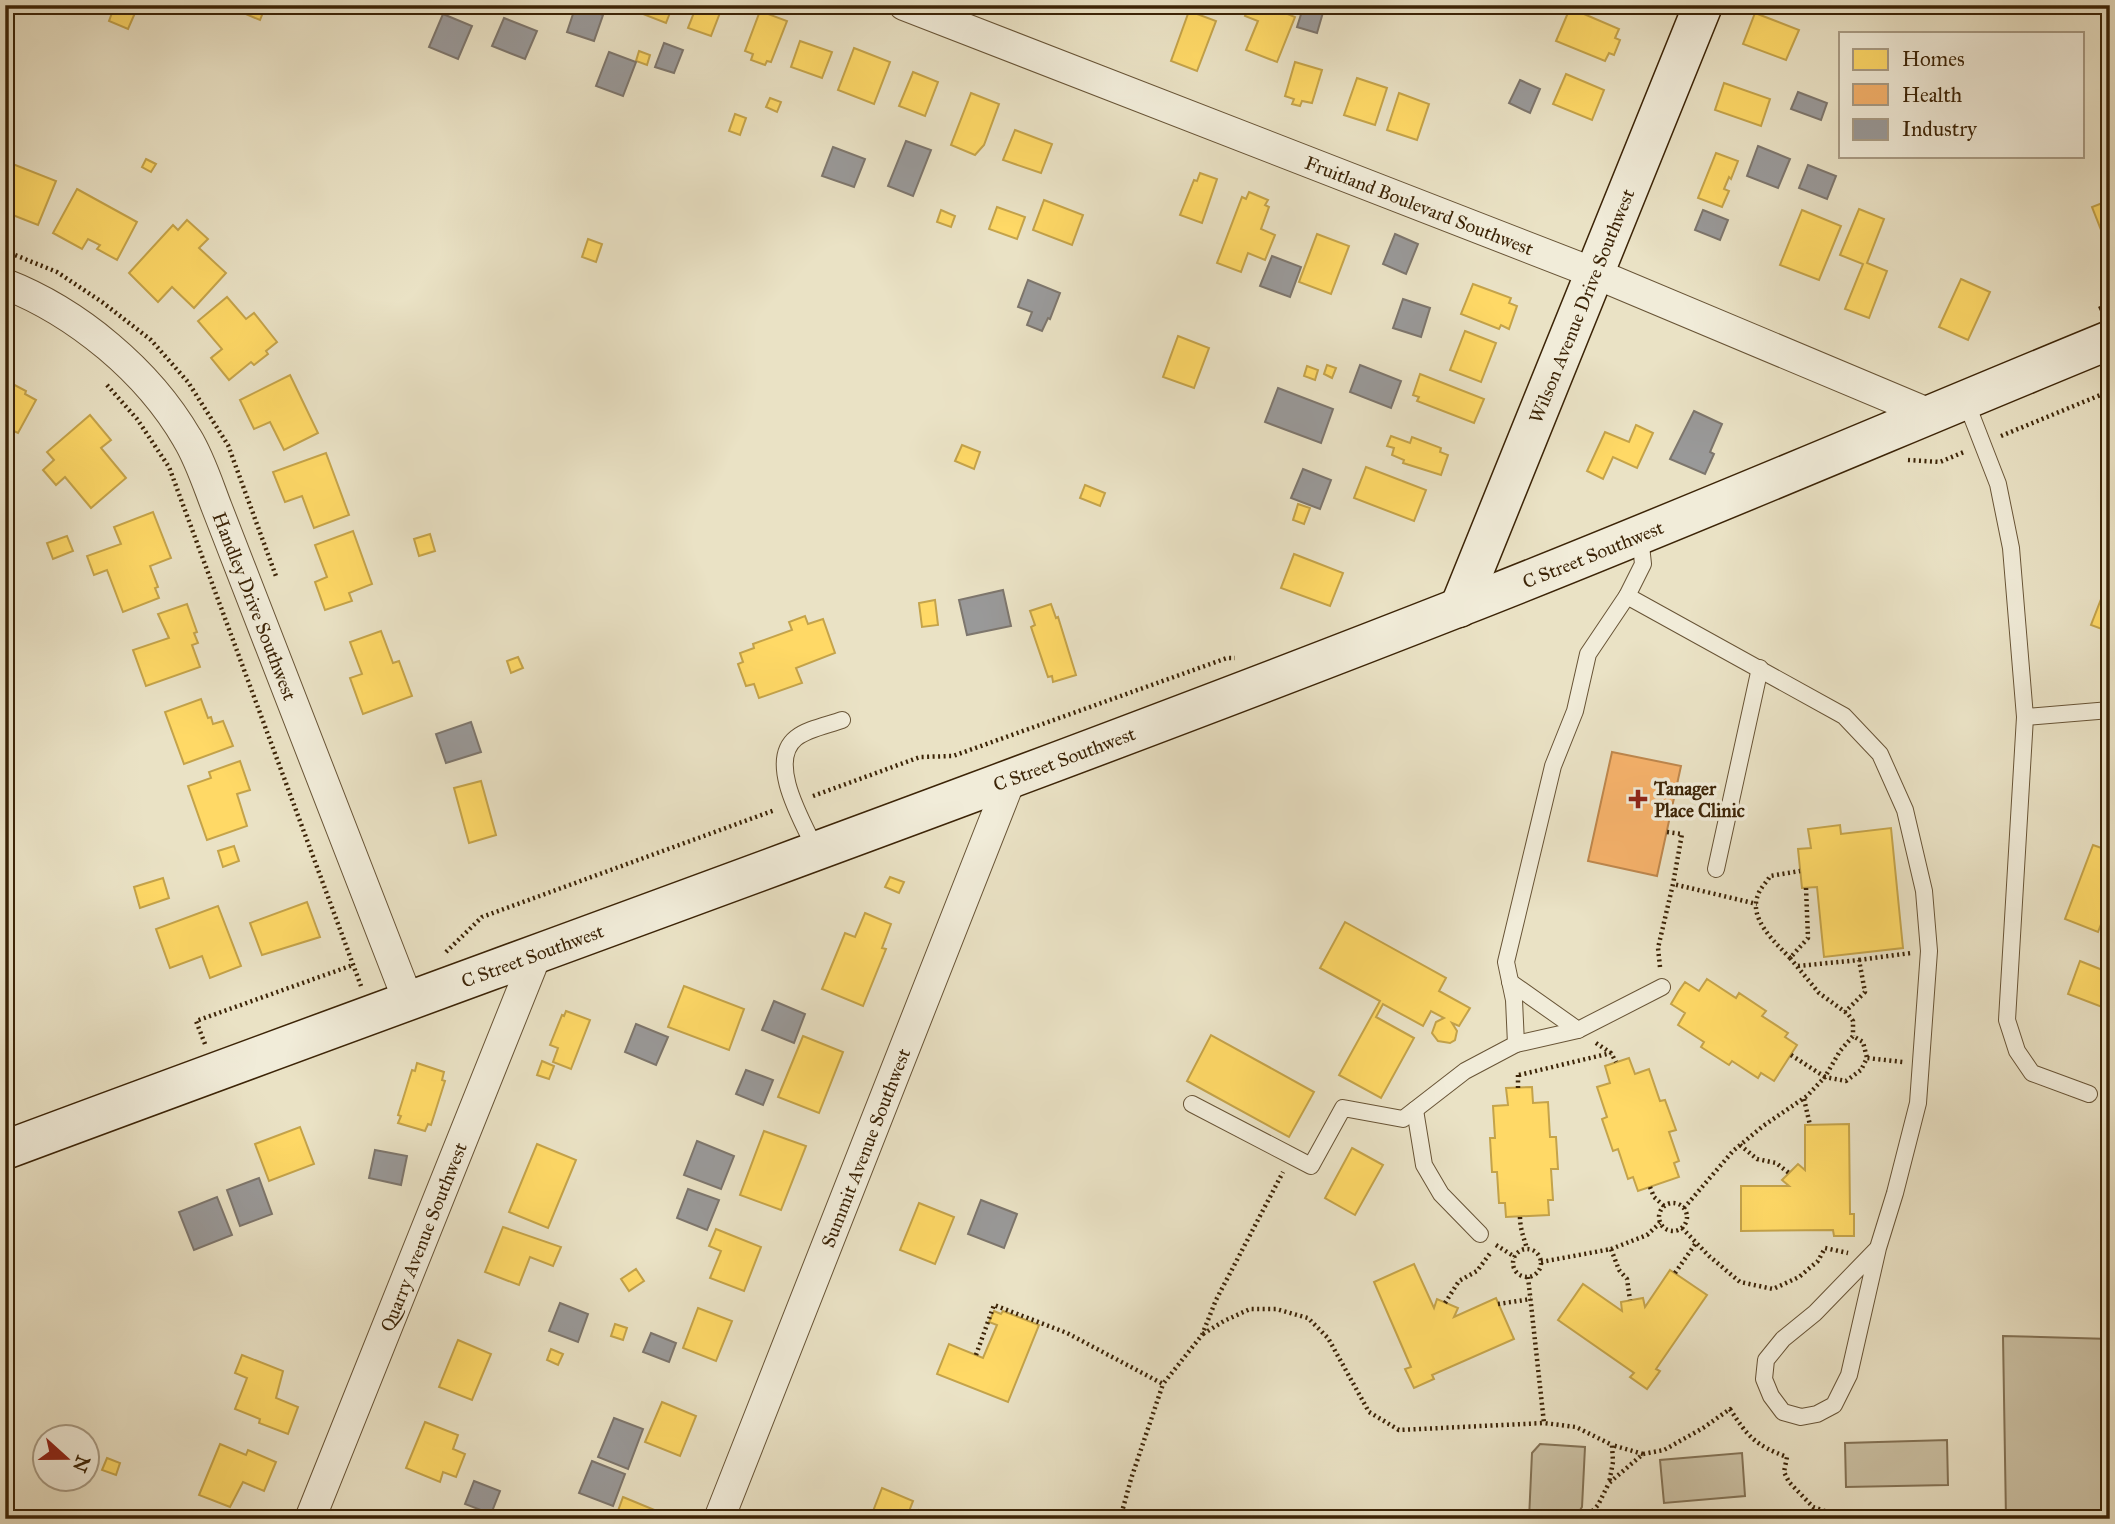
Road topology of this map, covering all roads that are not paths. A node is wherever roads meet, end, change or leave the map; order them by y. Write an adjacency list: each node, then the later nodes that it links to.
1 (904, 5): 3 (street, Fruitland Boulevard Southwest)
2 (1703, 5): 3 (main road, Wilson Avenue Drive Southwest)
3 (1594, 273): 7 (street, Fruitland Boulevard Southwest); 10 (main road, Wilson Avenue Drive Southwest)
4 (5, 284): 21 (street, Handley Drive Southwest)
5 (2110, 340): 6 (main road, C Street Southwest)
6 (1965, 399): 7 (main road, C Street Southwest); 13 (lane)
7 (1930, 414): 8 (main road, C Street Southwest)
8 (1640, 536): 9 (lane); 10 (main road, C Street Southwest)
9 (1628, 596): 11 (lane); 19 (lane)
10 (1459, 608): 15 (main road, C Street Southwest)
11 (1760, 668): 17 (lane); 29 (lane)
12 (2110, 710): 13 (lane)
13 (2025, 717): 24 (lane)
14 (842, 720): 16 (lane)
15 (1011, 778): 16 (main road, C Street Southwest); 31 (street, Summit Avenue Southwest)
16 (816, 850): 18 (main road, C Street Southwest)
17 (1716, 869)
18 (537, 953): 21 (main road, C Street Southwest); 30 (street, Quarry Avenue Southwest)
19 (1510, 982): 22 (lane); 23 (lane)
20 (1662, 987): 22 (lane)
21 (408, 1000): 27 (main road, C Street Southwest)
22 (1578, 1030): 23 (lane)
23 (1516, 1044): 26 (lane)
24 (2089, 1094)
25 (1192, 1104): 26 (lane)
26 (1415, 1110): 28 (lane)
27 (5, 1150)
28 (1480, 1234)
29 (1878, 1248): 29 (lane)
30 (310, 1519)
31 (719, 1519)

